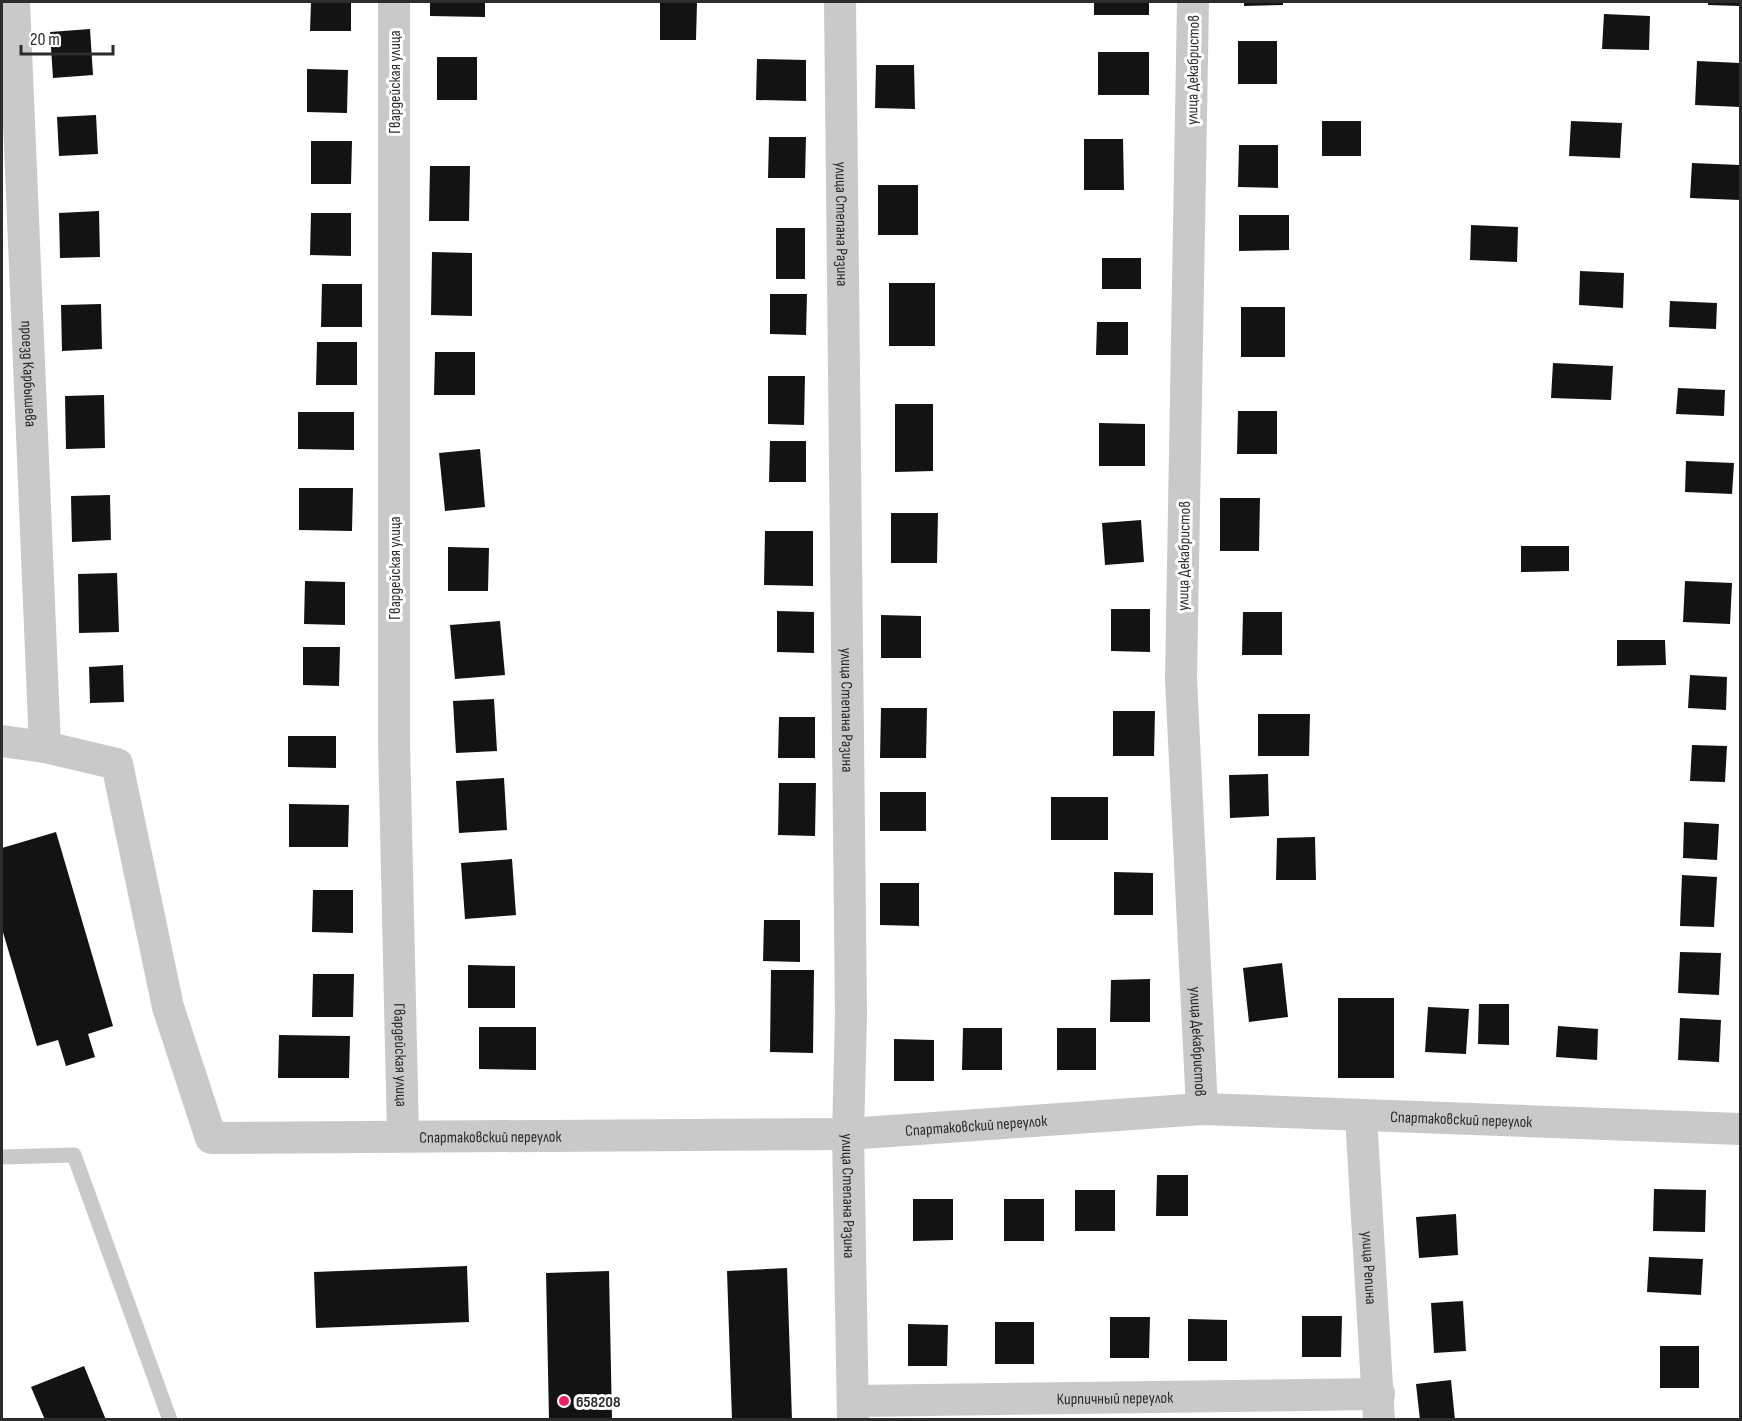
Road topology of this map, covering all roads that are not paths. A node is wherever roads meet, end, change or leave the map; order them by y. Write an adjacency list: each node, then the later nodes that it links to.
1 (14, 2): 6 (street, проезд Карбышева)
2 (394, 2): 11 (street, Гвардейская улица)
3 (840, 2): 10 (street, улица Степана Разина)
4 (1193, 2): 7 (street, улица Декабристов)
5 (2, 741): 6 (street)
6 (45, 747): 11 (street, Спартаковский переулок)
7 (1202, 1110): 8 (street, Спартаковский переулок); 10 (street, Спартаковский переулок)
8 (1361, 1116): 9 (street, Спартаковский переулок); 13 (street, улица Репина)
9 (1740, 1129)
10 (848, 1134): 11 (street, Спартаковский переулок); 14 (street, улица Степана Разина)
11 (403, 1135)
12 (2, 1157): 15 (lane)
13 (1379, 1407): 14 (street, Кирпичный переулок)
14 (853, 1410)
15 (171, 1419)

